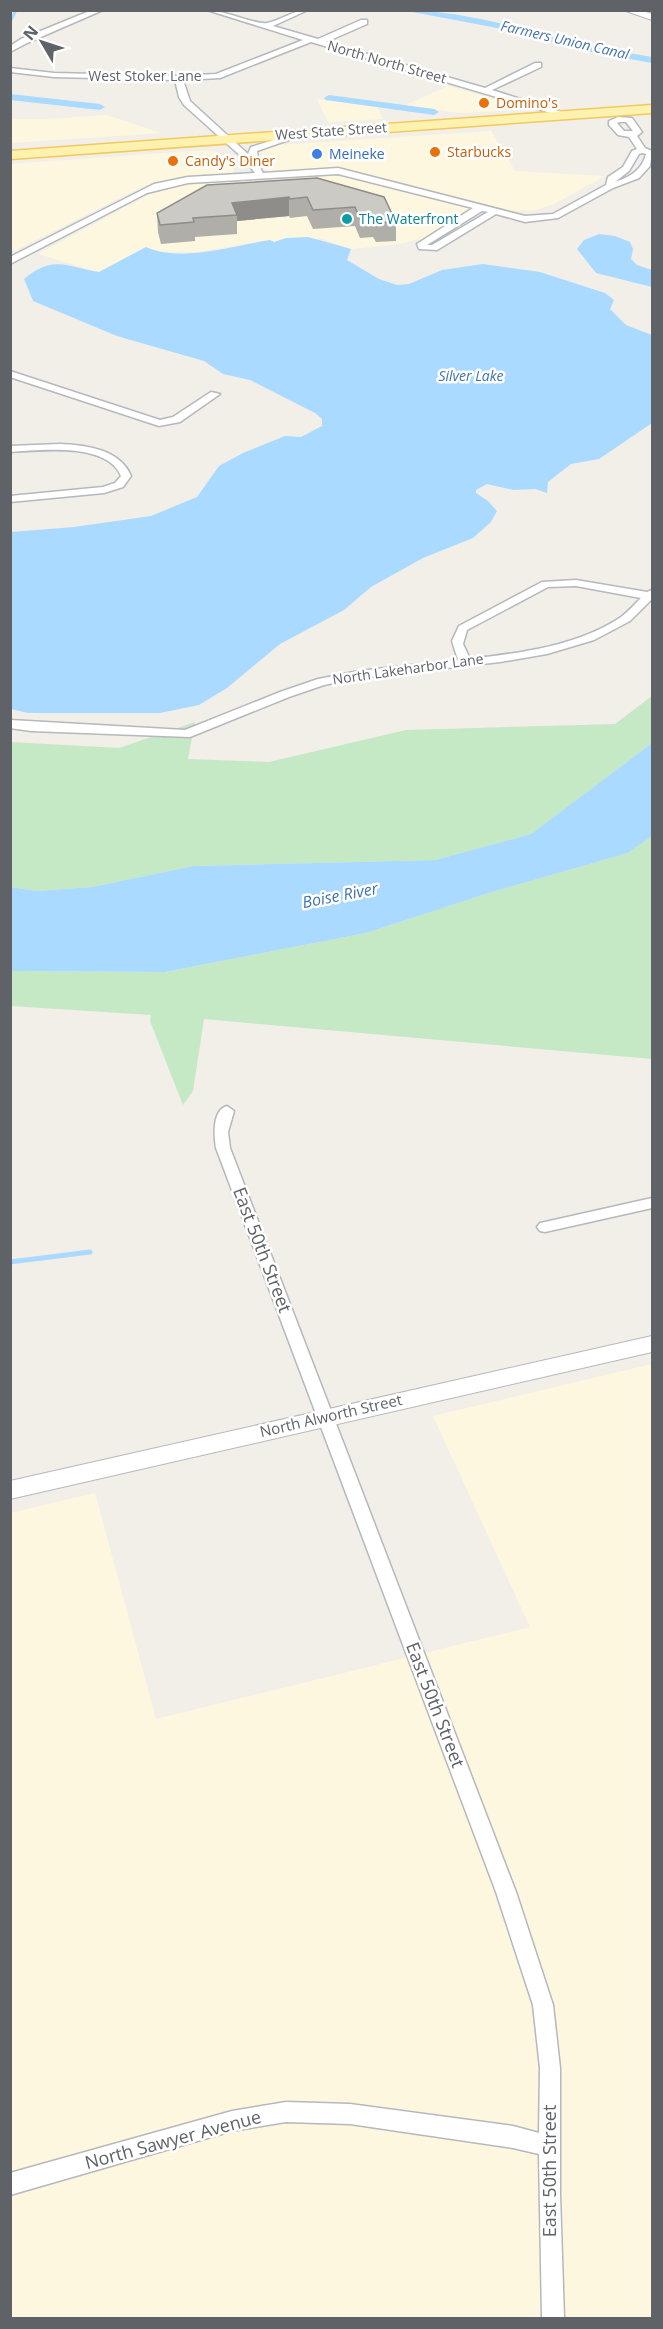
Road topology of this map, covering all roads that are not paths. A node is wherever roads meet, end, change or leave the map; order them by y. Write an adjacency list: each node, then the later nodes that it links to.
1 (100, 10): 10 (street)
2 (210, 10): 7 (street, North North Street)
3 (305, 10): 7 (street)
4 (628, 10): 5 (street)
5 (652, 17)
6 (364, 22): 9 (street)
7 (265, 27): 8 (street, North North Street)
8 (309, 39): 9 (street, North North Street); 13 (street, West Stoker Lane)
9 (318, 42): 14 (street, North North Street)
10 (10, 50)
11 (538, 65): 14 (street)
12 (10, 70): 13 (street, West Stoker Lane)
13 (179, 78): 19 (street)
14 (485, 91): 16 (street, North North Street)
15 (652, 109): 17 (main road, West State Street)
16 (564, 114): 17 (main road, West State Street); 18 (main road, West State Street)
17 (616, 115): 20 (street)
18 (299, 133): 19 (main road, West State Street); 23 (street)
19 (224, 139): 21 (main road, West State Street); 22 (street); 23 (street)
20 (642, 150): 27 (street); 27 (street)
21 (10, 155)
22 (234, 157)
23 (255, 165): 25 (street)
24 (239, 166): 26 (street)
25 (260, 175): 26 (street); 28 (street)
26 (244, 176): 30 (street)
27 (610, 186): 29 (street)
28 (480, 208): 29 (street); 29 (street)
29 (494, 212)
30 (11, 260)
31 (10, 374): 32 (street)
32 (215, 394)
33 (10, 449): 34 (street)
34 (10, 499)
35 (652, 594): 36 (street, North Lakeharbor Lane); 36 (street)
36 (465, 661): 37 (street, North Lakeharbor Lane)
37 (10, 724)
38 (227, 1111): 42 (street, East 50th Street)
39 (652, 1203): 40 (street)
40 (545, 1227)
41 (652, 1344): 42 (street, North Alworth Street)
42 (325, 1417): 43 (street, North Alworth Street); 44 (street, East 50th Street)
43 (10, 1490)
44 (551, 2146): 45 (street, North Sawyer Avenue); 46 (street, East 50th Street)
45 (10, 2184)
46 (553, 2319)

